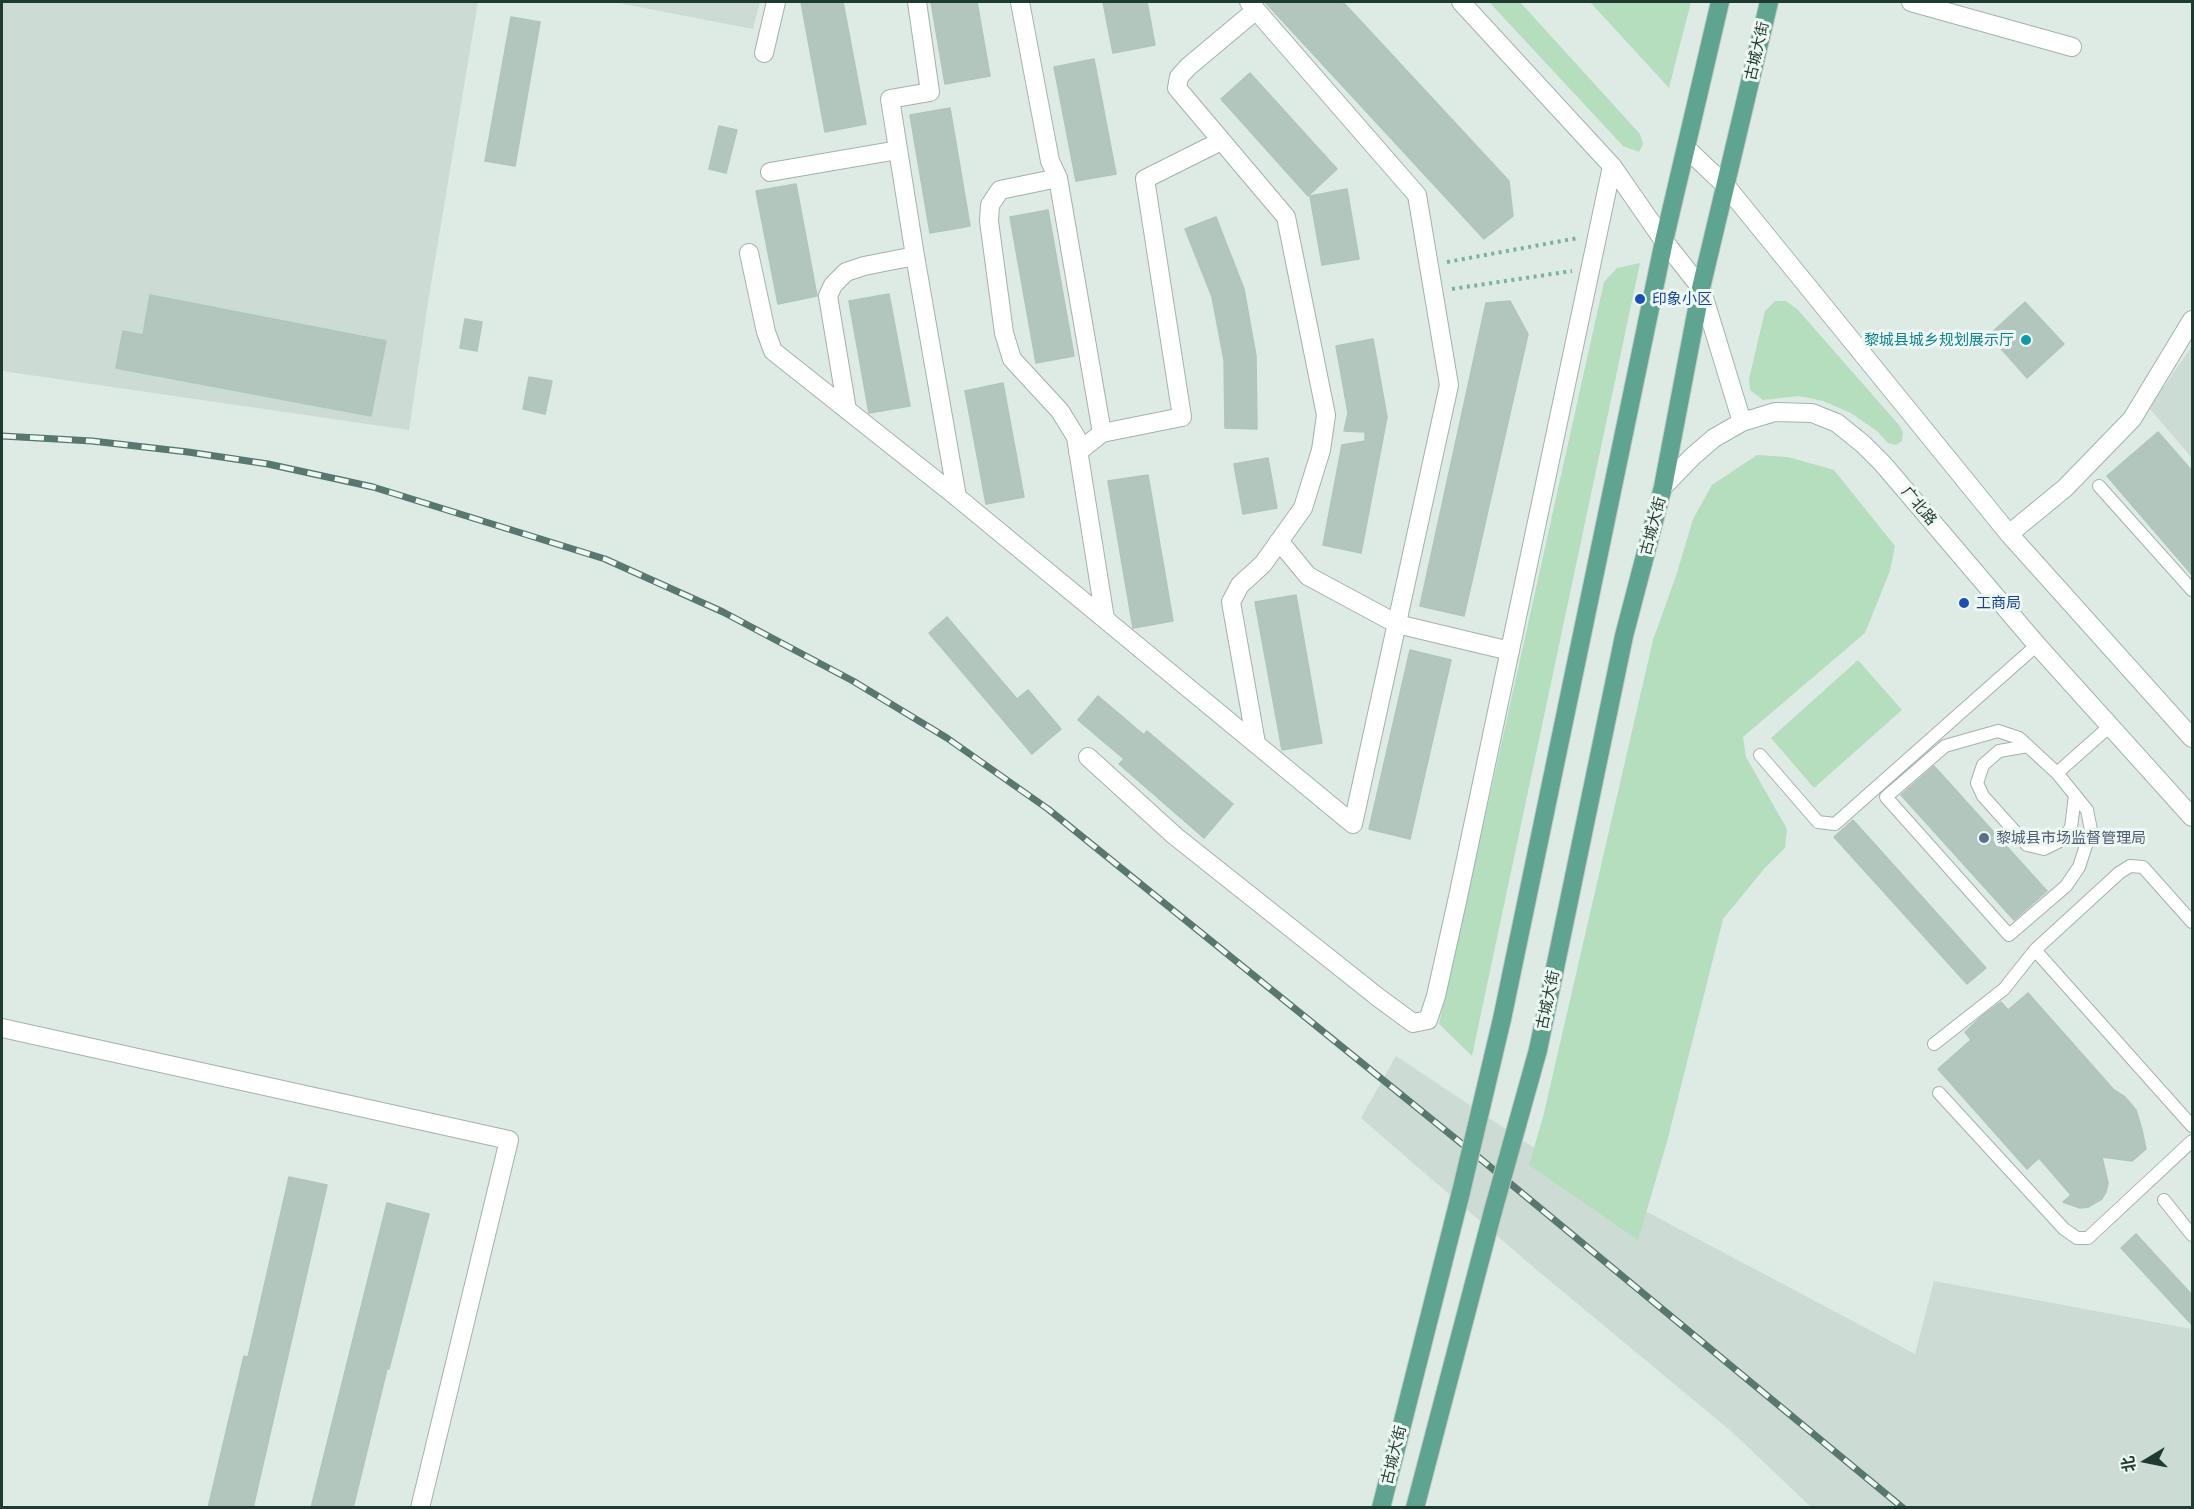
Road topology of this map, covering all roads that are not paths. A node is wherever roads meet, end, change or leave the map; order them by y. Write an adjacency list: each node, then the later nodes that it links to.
1 (776, 2): 10 (street)
2 (917, 2): 13 (street)
3 (1020, 2): 16 (street)
4 (1461, 2): 14 (street)
5 (1720, 2): 12 (main road)
6 (1769, 2): 17 (main road, 古城大街)
7 (1911, 2): 9 (street)
8 (1252, 6): 11 (street); 34 (street)
9 (2072, 47)
10 (764, 53)
11 (1221, 141): 25 (street); 31 (street)
12 (1686, 148): 17 (street); 18 (main road)
13 (898, 150): 15 (street); 20 (street)
14 (1612, 166): 18 (street); 36 (street)
15 (770, 172)
16 (1058, 178): 25 (street); 26 (street)
17 (1726, 186): 21 (main road, 古城大街); 30 (street)
18 (1664, 241): 21 (street); 56 (main road, 古城大街, bridge)
19 (749, 253): 23 (street)
20 (915, 256): 23 (street); 29 (street)
21 (1701, 288): 24 (street); 28 (main road, 古城大街)
22 (2193, 320): 30 (street)
23 (847, 410): 29 (street)
24 (1742, 423): 28 (street, 广北路); 35 (street, 广北路)
25 (1102, 433): 26 (street)
26 (1078, 452): 33 (street)
27 (2099, 486): 32 (lane)
28 (1663, 487): 57 (main road, 古城大街, bridge)
29 (957, 497): 33 (street)
30 (2009, 534): 38 (street)
31 (1279, 541): 34 (street); 39 (street)
32 (2193, 590)
33 (1105, 619): 39 (street)
34 (1397, 624): 36 (street); 39 (street)
35 (2037, 645): 37 (street, 广北路); 41 (lane)
36 (1510, 651): 42 (street)
37 (2110, 726): 43 (lane); 45 (street, 广北路)
38 (2193, 738)
39 (1256, 743)
40 (2028, 746): 43 (lane); 44 (lane); 44 (lane)
41 (1760, 755)
42 (1088, 757)
43 (2057, 773): 44 (lane)
44 (2075, 795)
45 (2193, 816)
46 (2193, 922): 47 (lane)
47 (2036, 950): 49 (lane); 51 (lane)
48 (2, 1028): 55 (street)
49 (1934, 1044)
50 (1939, 1093): 52 (lane)
51 (2193, 1126)
52 (2193, 1141)
53 (2164, 1200): 54 (lane)
54 (2193, 1235)
55 (420, 1508)
56 (1381, 1508)
57 (1415, 1508)

